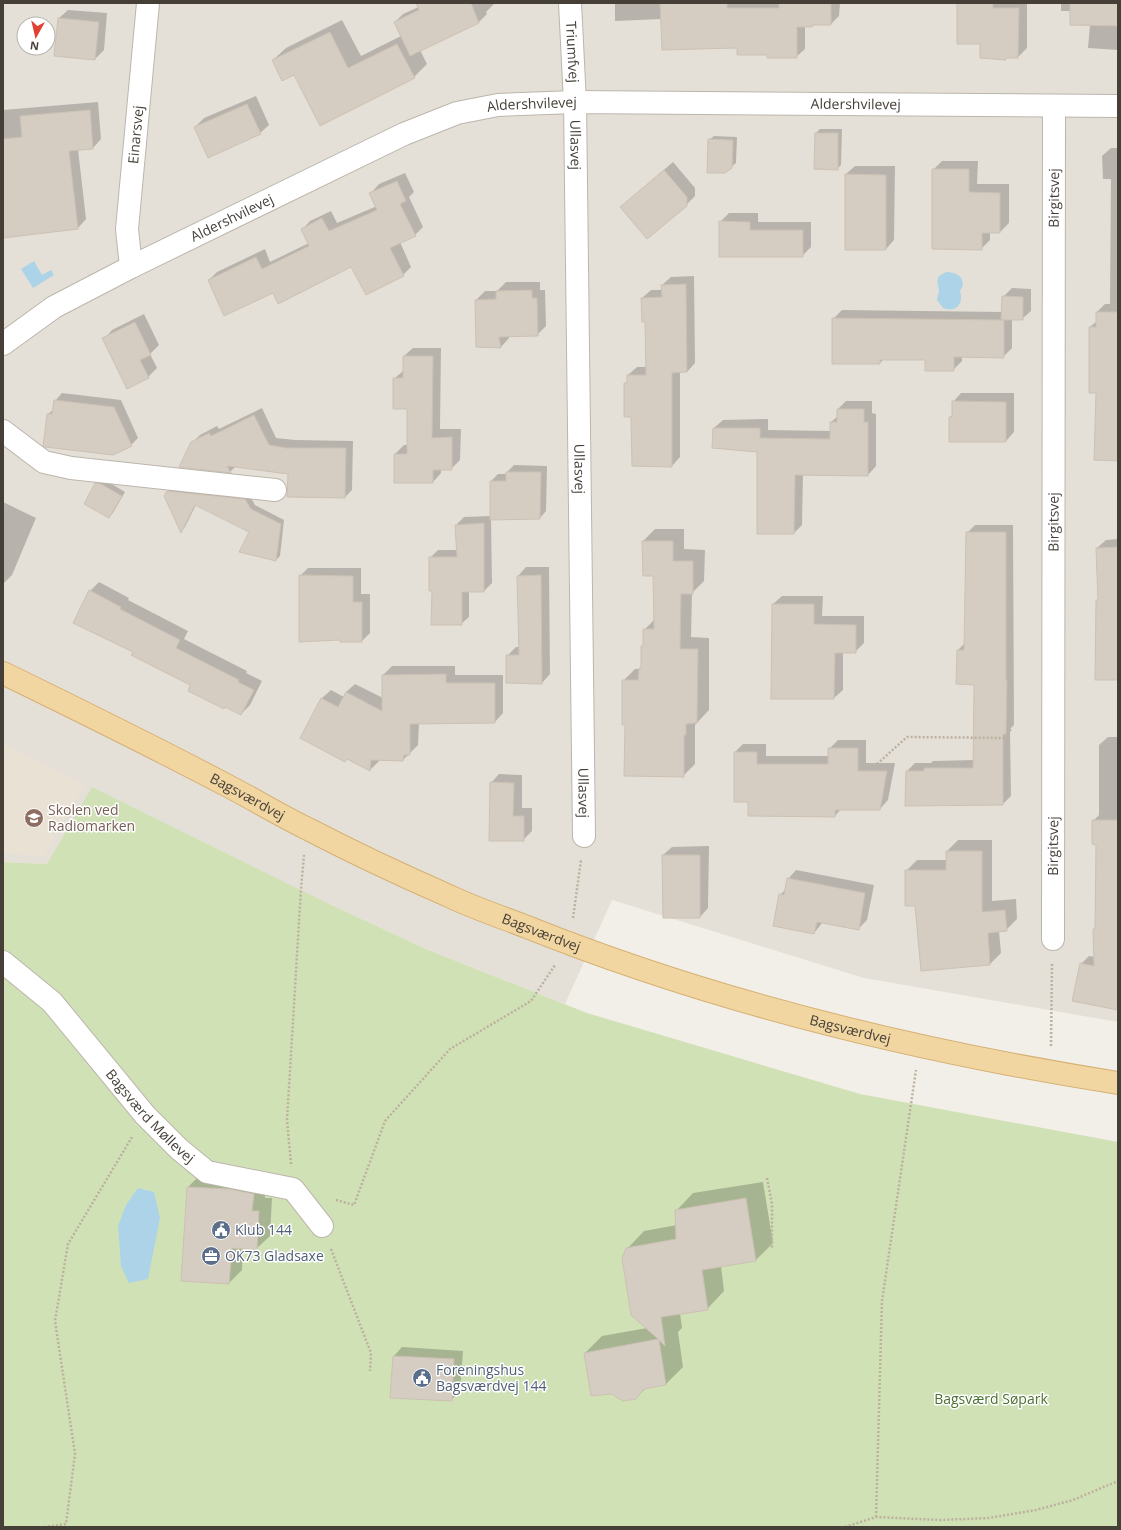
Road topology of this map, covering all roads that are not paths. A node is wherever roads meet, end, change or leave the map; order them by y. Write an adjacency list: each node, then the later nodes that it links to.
1 (148, 3): 6 (street, Einarsvej)
2 (570, 3): 3 (street, Triumfvej)
3 (575, 102): 4 (street, Aldershvilevej); 6 (street, Aldershvilevej); 11 (street, Ullasvej)
4 (1054, 106): 5 (street, Aldershvilevej); 12 (street, Birgitsvej)
5 (1118, 106)
6 (131, 266): 7 (street, Aldershvilevej)
7 (3, 344)
8 (3, 431): 9 (street)
9 (275, 490)
10 (3, 673): 14 (main road, Bagsværdvej)
11 (584, 836)
12 (1053, 939)
13 (3, 962): 15 (street, Bagsværd Møllevej)
14 (1118, 1083)
15 (322, 1226)

